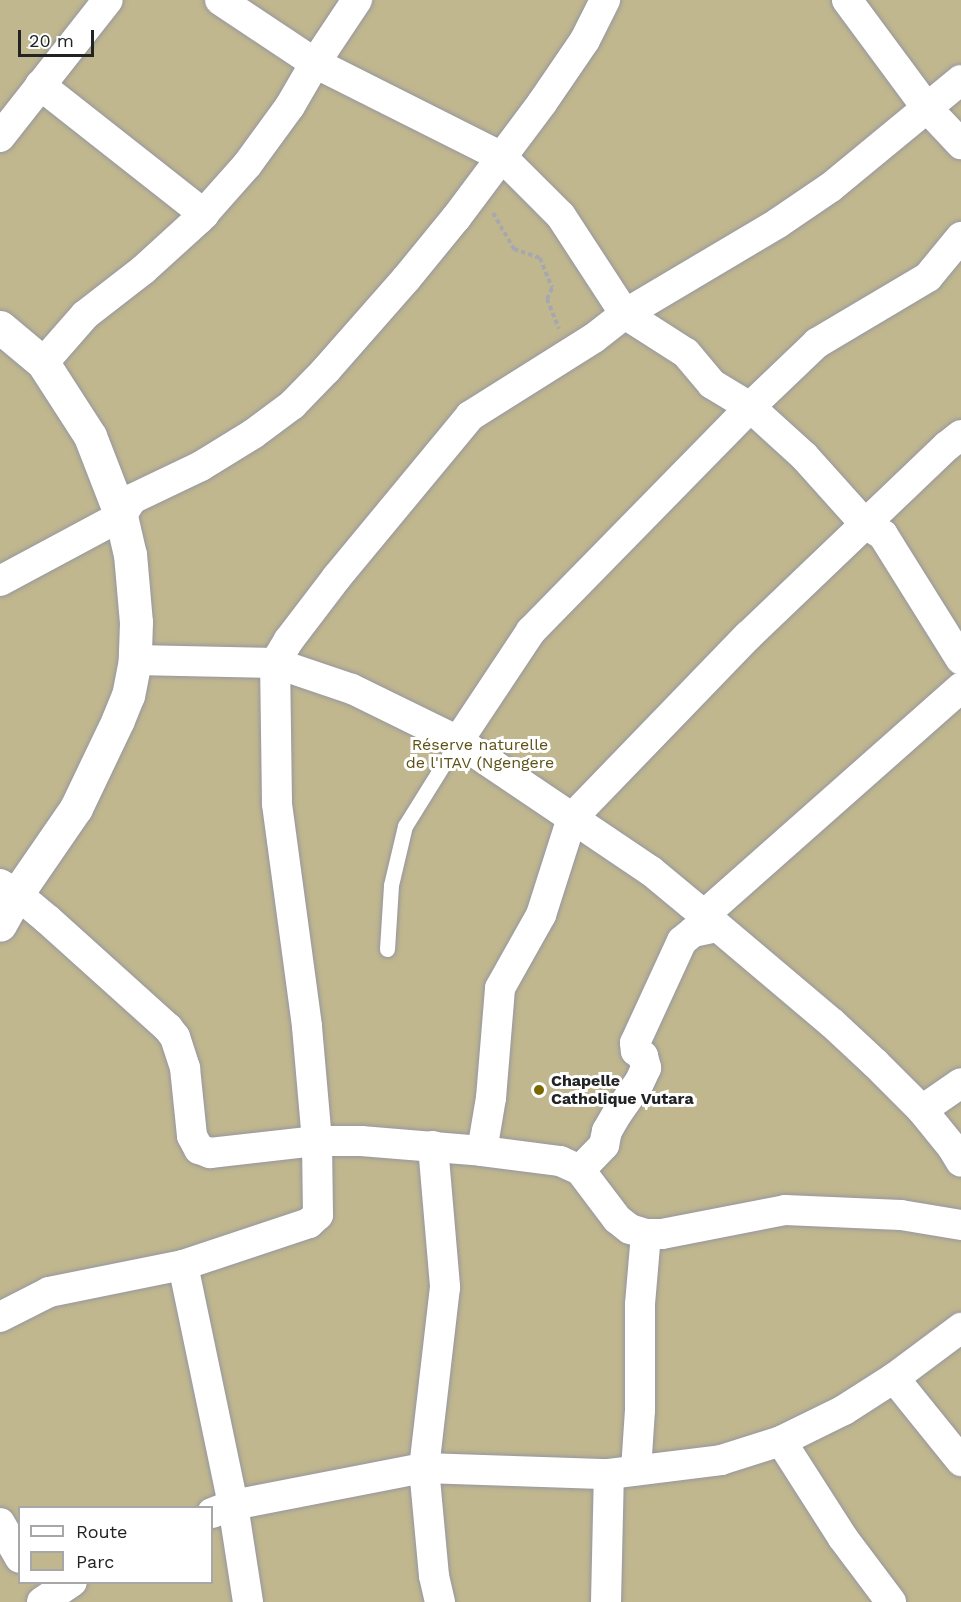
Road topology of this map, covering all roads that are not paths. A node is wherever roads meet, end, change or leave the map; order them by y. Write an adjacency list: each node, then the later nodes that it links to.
1 (108, 0): 8 (street)
2 (220, 0): 6 (street)
3 (357, 0): 6 (street)
4 (605, 0): 12 (street)
5 (847, 0): 9 (street)
6 (315, 63): 12 (street); 13 (street)
7 (961, 80): 9 (street)
8 (40, 85): 10 (street); 13 (street)
9 (927, 108): 11 (street); 15 (street)
10 (0, 137)
11 (961, 144)
12 (502, 156): 15 (street); 20 (street)
13 (204, 214): 17 (street)
14 (961, 237): 18 (street)
15 (625, 314): 18 (street); 25 (street)
16 (0, 327): 17 (street)
17 (44, 363): 20 (street)
18 (750, 407): 21 (street); 27 (street)
19 (961, 435): 21 (street)
20 (120, 516): 22 (street); 24 (street)
21 (866, 524): 23 (street); 28 (street)
22 (0, 581)
23 (959, 654)
24 (135, 660): 25 (street); 29 (street)
25 (275, 663): 27 (street); 35 (street)
26 (961, 688): 30 (street)
27 (458, 741): 28 (street); 32 (lane)
28 (572, 818): 30 (street); 37 (street)
29 (8, 889): 31 (street); 35 (street)
30 (710, 921): 34 (street); 39 (street)
31 (0, 925)
32 (387, 949)
33 (961, 1083): 34 (street)
34 (922, 1110): 38 (street)
35 (317, 1141): 36 (street); 42 (street)
36 (433, 1146): 37 (street); 48 (street)
37 (482, 1151): 39 (street)
38 (961, 1162)
39 (580, 1170): 41 (street)
40 (961, 1226): 41 (street)
41 (646, 1234): 49 (street)
42 (183, 1265): 43 (street); 50 (street)
43 (0, 1317)
44 (961, 1328): 45 (street)
45 (894, 1378): 46 (street); 47 (street)
46 (781, 1441): 49 (street); 59 (street)
47 (961, 1461)
48 (424, 1468): 49 (street); 50 (street); 57 (street)
49 (622, 1472): 58 (street)
50 (222, 1509): 56 (street)
51 (0, 1523): 52 (street)
52 (18, 1554)
53 (33, 1584): 55 (street)
54 (69, 1584): 55 (street)
55 (42, 1602)
56 (248, 1602)
57 (440, 1602)
58 (606, 1602)
59 (891, 1602)

